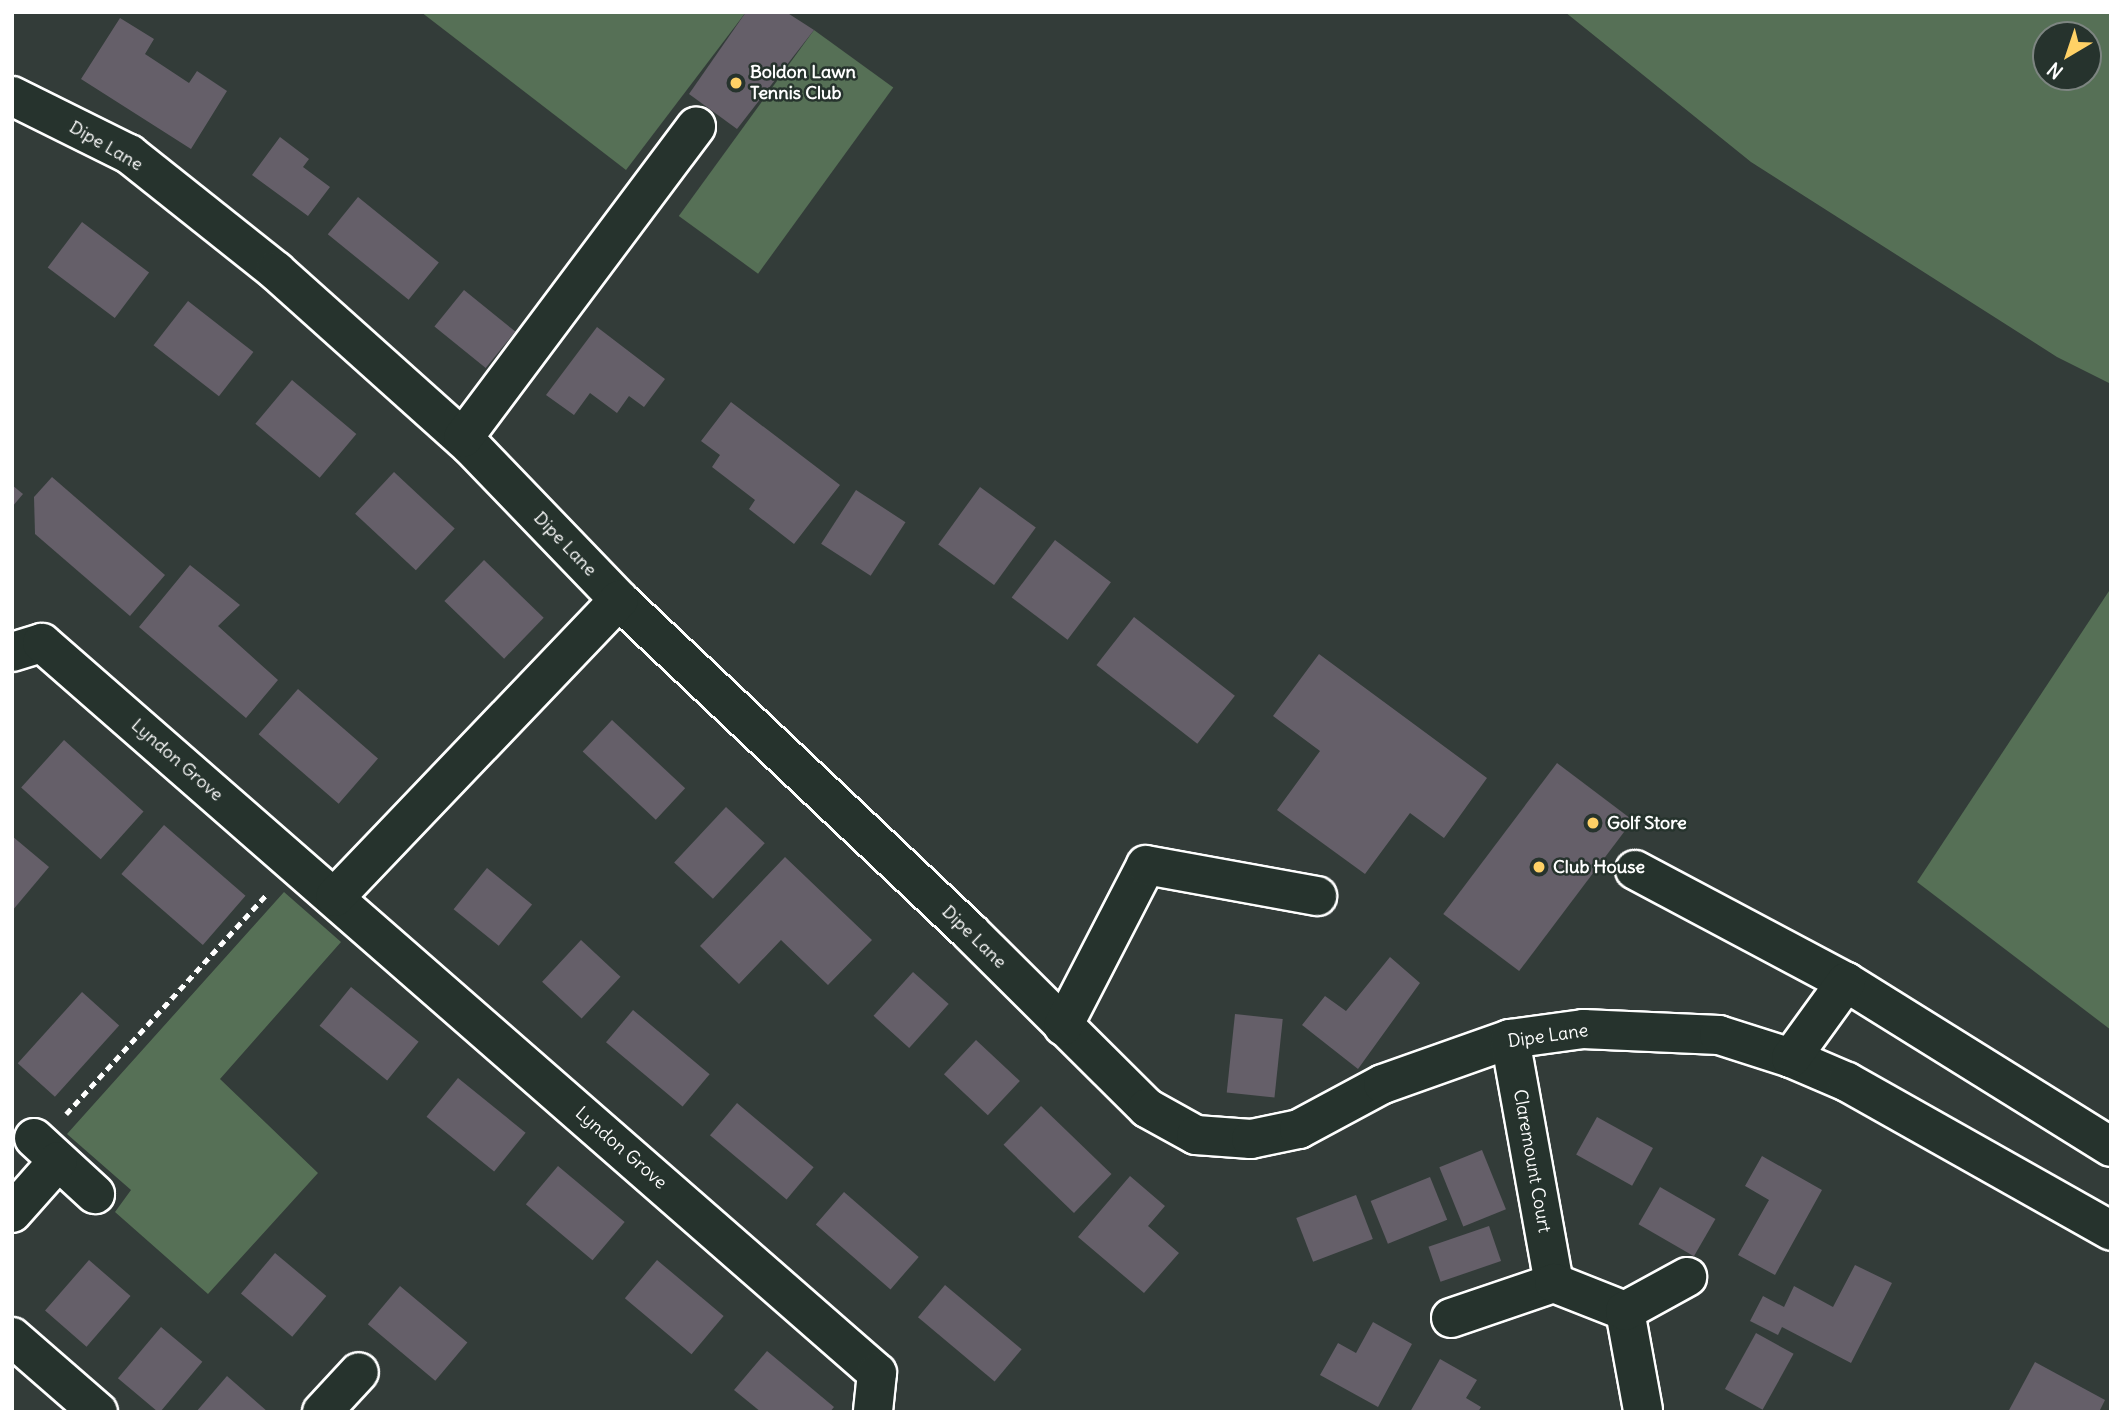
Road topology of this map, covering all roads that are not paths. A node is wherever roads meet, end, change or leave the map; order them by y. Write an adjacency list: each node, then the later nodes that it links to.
1 (12, 96): 3 (street, Dipe Lane)
2 (696, 127): 3 (street)
3 (463, 438): 4 (street, Dipe Lane)
4 (620, 600): 8 (street); 10 (street, Dipe Lane)
5 (12, 652): 8 (street, Lyndon Grove)
6 (1635, 870): 9 (street)
7 (1317, 896): 10 (street)
8 (335, 897): 26 (street, Lyndon Grove)
9 (1846, 982): 12 (street); 13 (street)
10 (1063, 1026): 11 (street, Dipe Lane)
11 (1510, 1039): 12 (street, Dipe Lane); 18 (street, Claremount Court)
12 (1791, 1058): 16 (street, Dipe Lane)
13 (2111, 1147)
14 (95, 1194): 15 (street)
15 (12, 1213)
16 (2111, 1231)
17 (1687, 1278): 19 (street)
18 (1554, 1283): 19 (street); 20 (street)
19 (1625, 1311): 23 (street)
20 (1451, 1318)
21 (12, 1336): 24 (street)
22 (359, 1372): 25 (street)
23 (1643, 1410)
24 (98, 1412)
25 (321, 1412)
26 (873, 1412)

